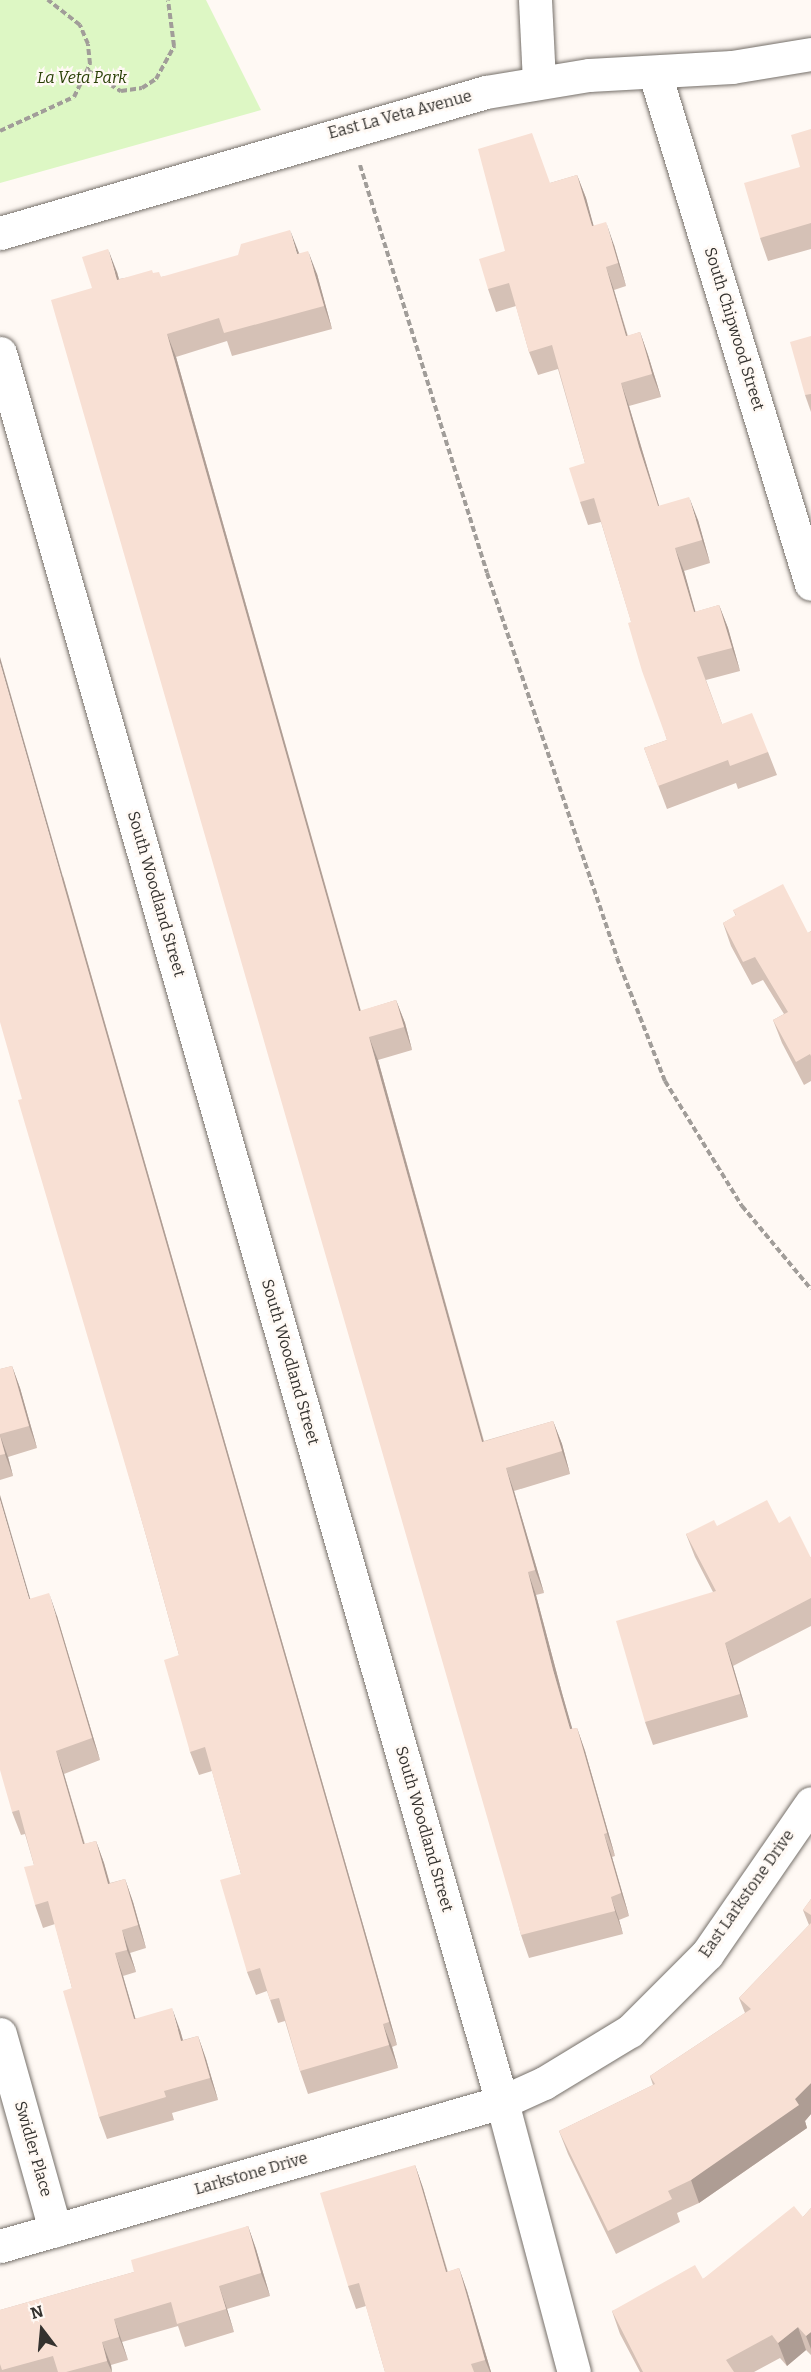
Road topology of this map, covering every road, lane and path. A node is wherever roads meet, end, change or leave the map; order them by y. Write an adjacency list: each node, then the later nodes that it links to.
1 (48, 0): 5 (path)
2 (168, 0): 5 (path)
3 (535, 0): 7 (street)
4 (811, 54): 6 (street, East La Veta Avenue)
5 (87, 70): 9 (path)
6 (655, 74): 7 (street, East La Veta Avenue); 12 (street, South Chipwood Street)
7 (539, 82): 8 (street, East La Veta Avenue)
8 (348, 129): 10 (street, East La Veta Avenue); 14 (path)
9 (0, 131)
10 (0, 233)
11 (0, 353): 17 (street, South Woodland Street)
12 (806, 542): 13 (street, South Chipwood Street)
13 (811, 584)
14 (811, 1289)
15 (811, 1803): 17 (street, East Larkstone Drive)
16 (0, 2034): 18 (street, Swidler Place)
17 (502, 2102): 18 (street, Larkstone Drive); 20 (street, South Woodland Street)
18 (56, 2230): 19 (street, Larkstone Drive)
19 (0, 2246)
20 (574, 2372)

